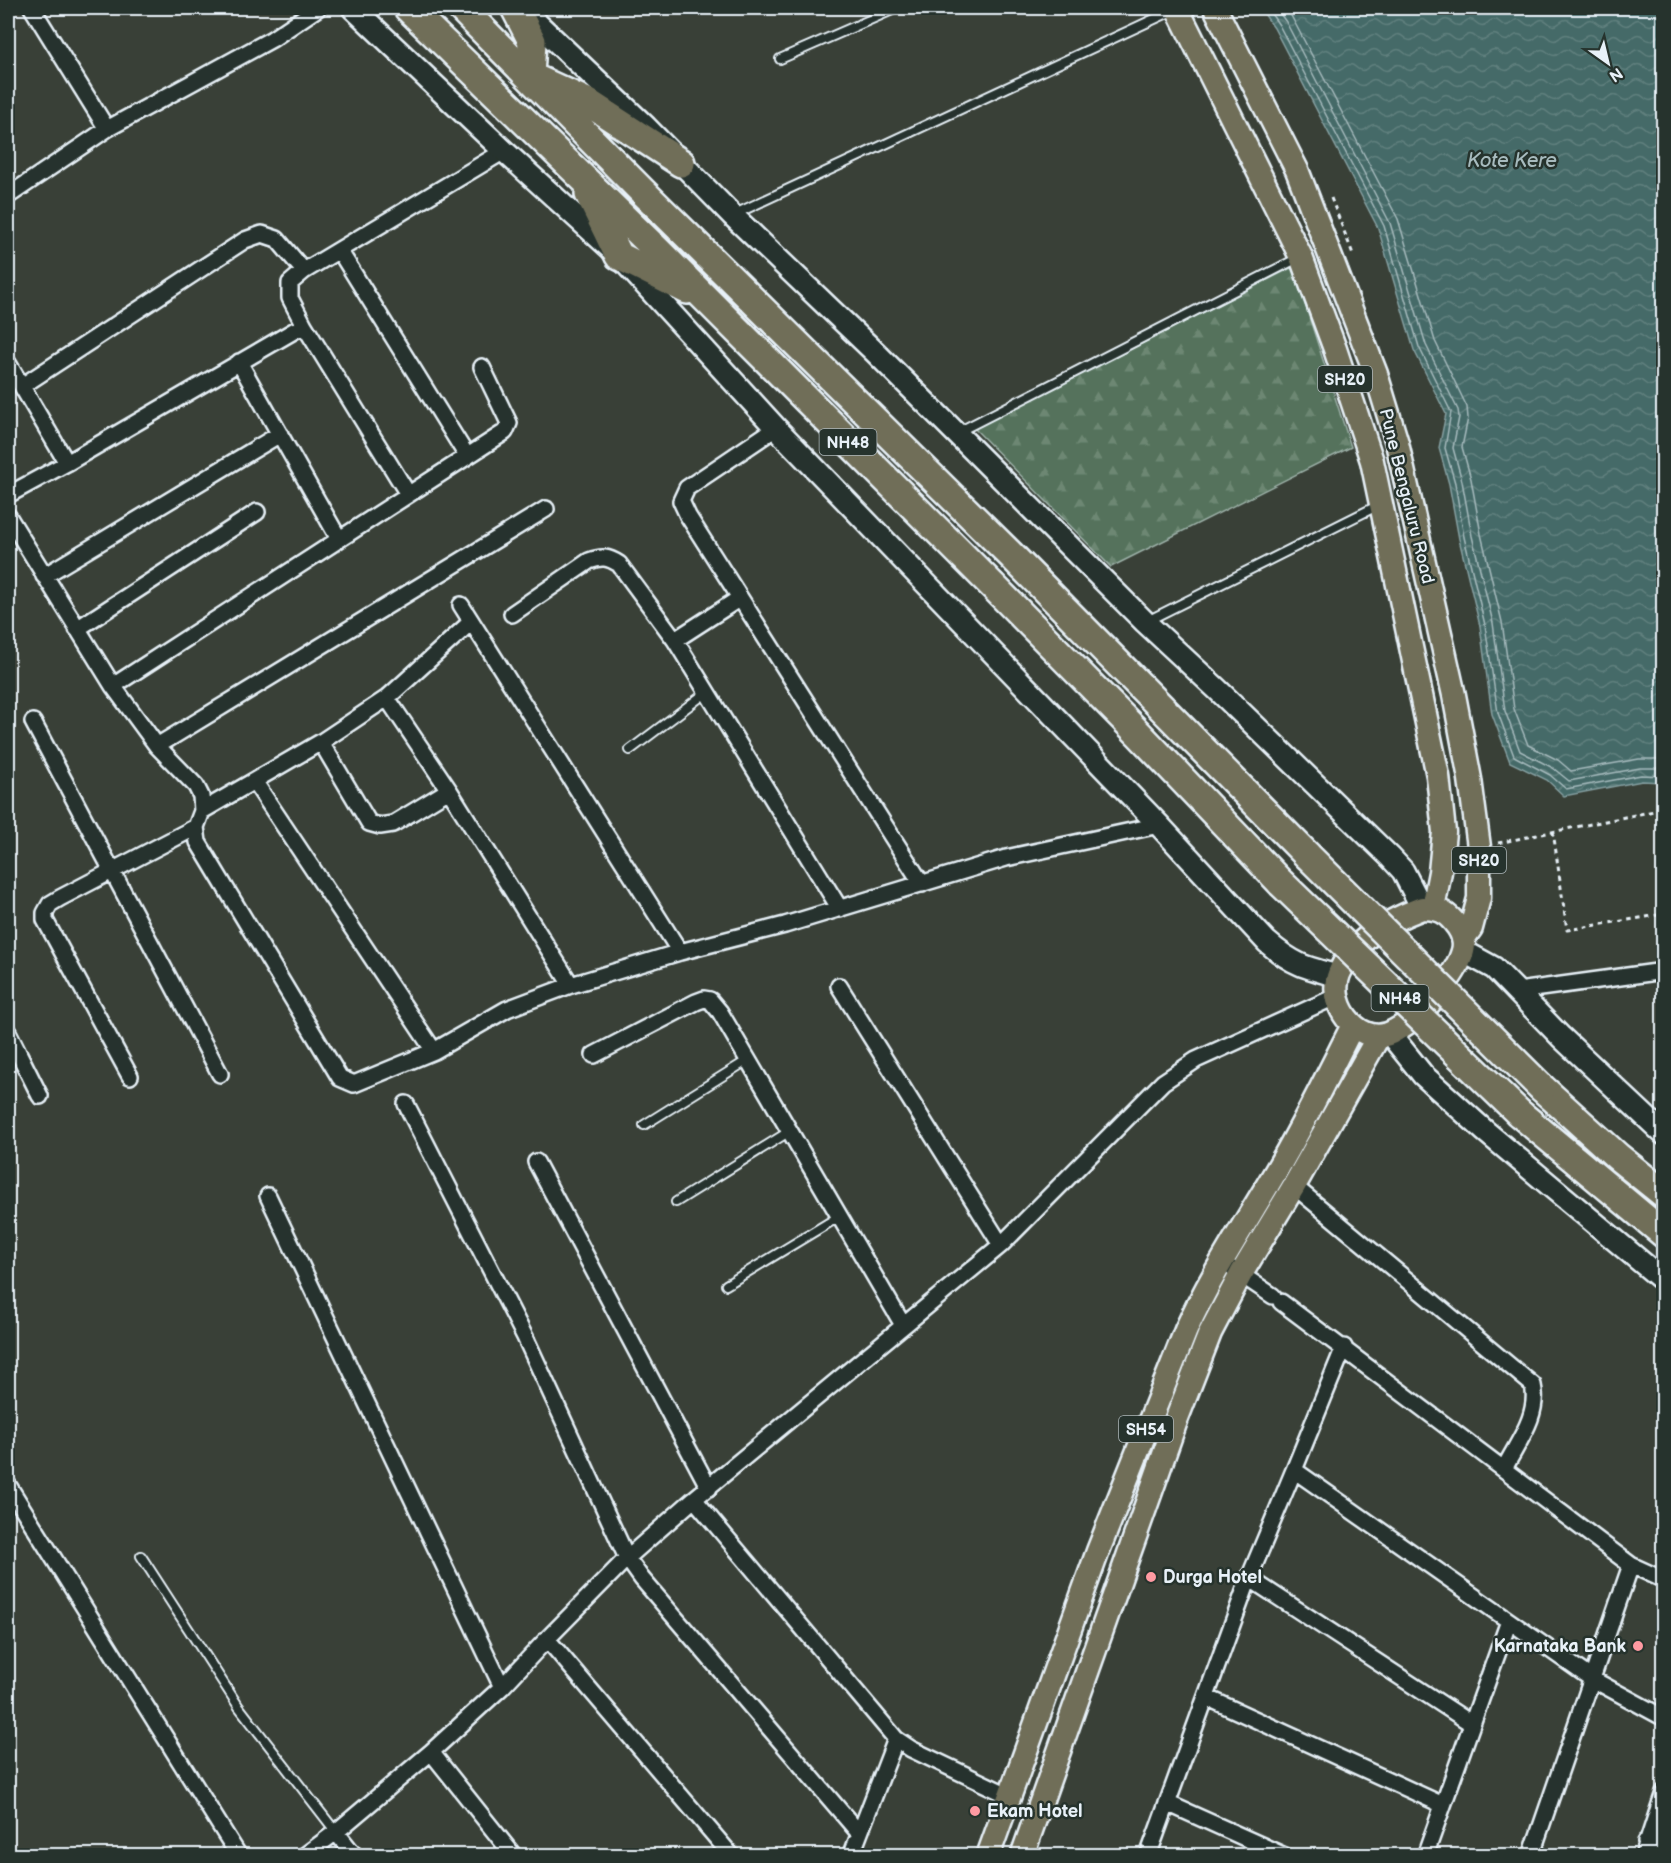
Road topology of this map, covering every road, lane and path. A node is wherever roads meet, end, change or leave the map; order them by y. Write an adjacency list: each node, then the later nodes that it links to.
1 (32, 8): 13 (street)
2 (318, 8): 13 (street)
3 (353, 8): 14 (street)
4 (408, 8): 16 (highway, NH48)
5 (460, 8): 12 (highway, NH48)
6 (515, 8): 12 (highway)
7 (521, 8): 15 (street)
8 (897, 8): 11 (lane)
9 (1177, 8): 19 (lane); 22 (main road, Pune Bengaluru Road / SH20)
10 (1215, 8): 64 (main road, Pune Bengaluru Road / SH20)
11 (780, 59)
12 (530, 76): 15 (highway); 92 (highway, NH48, bridge)
13 (107, 129): 18 (street)
14 (504, 151): 20 (street); 21 (street)
15 (681, 163): 19 (street)
16 (581, 176): 21 (highway); 24 (highway, NH48)
17 (8, 177): 18 (street)
18 (12, 194)
19 (732, 215): 31 (street)
20 (339, 250): 23 (street); 33 (street)
21 (620, 256): 24 (highway); 30 (street)
22 (1301, 257): 31 (lane); 37 (main road, Pune Bengaluru Road / SH20)
23 (304, 271): 25 (street); 29 (street)
24 (706, 299): 96 (highway, NH48, bridge)
25 (304, 325): 26 (street); 35 (street)
26 (239, 362): 32 (street); 34 (street)
27 (8, 363): 29 (street)
28 (482, 367): 33 (street)
29 (22, 386): 34 (street)
30 (776, 428): 43 (street); 61 (street)
31 (957, 433): 47 (street)
32 (280, 434): 41 (street); 42 (street)
33 (467, 456): 35 (street)
34 (67, 463): 36 (street)
35 (408, 494): 41 (street)
36 (8, 495)
37 (1380, 504): 47 (lane); 67 (main road, Pune Bengaluru Road / SH20)
38 (546, 509): 55 (street)
39 (257, 512): 48 (street)
40 (8, 516): 42 (street)
41 (339, 539): 50 (street)
42 (44, 576): 48 (street)
43 (740, 598): 49 (street); 66 (street)
44 (461, 605): 46 (street)
45 (512, 614): 49 (street)
46 (471, 622): 52 (street); 71 (street)
47 (1145, 622): 67 (street)
48 (77, 629): 50 (street)
49 (675, 640): 51 (street)
50 (113, 686): 55 (street)
51 (707, 692): 56 (lane); 68 (street)
52 (387, 698): 54 (street); 58 (street)
53 (33, 722): 65 (street)
54 (321, 742): 57 (street); 58 (street)
55 (157, 746): 60 (street)
56 (630, 750)
57 (254, 781): 60 (street); 80 (street)
58 (449, 790): 73 (street)
59 (1664, 809): 63 (path)
60 (202, 811): 62 (street)
61 (1159, 825): 66 (street); 75 (street)
62 (196, 827): 65 (street); 80 (street)
63 (1553, 831): 64 (path); 69 (path)
64 (1479, 847): 70 (main road, Pune Bengaluru Road / SH20)
65 (111, 871): 83 (street); 84 (street)
66 (922, 884): 68 (street)
67 (1428, 908): 70 (main road); 75 (main road)
68 (840, 909): 71 (street)
69 (1664, 914)
70 (1463, 945): 76 (street); 79 (main road)
71 (680, 952): 73 (street)
72 (1664, 971): 76 (street)
73 (571, 985): 80 (street)
74 (839, 986): 97 (street)
75 (1337, 986): 77 (main road); 97 (street)
76 (1518, 991): 89 (street)
77 (1353, 1025): 79 (main road); 98 (main road, SH54)
78 (8, 1032): 85 (street)
79 (1384, 1035): 91 (main road, SH54); 100 (street)
80 (434, 1051)
81 (594, 1055): 82 (street)
82 (748, 1060): 87 (lane); 88 (street)
83 (219, 1074)
84 (130, 1077)
85 (40, 1096)
86 (406, 1104): 112 (street)
87 (644, 1125)
88 (790, 1131): 94 (lane); 95 (street)
89 (1664, 1134)
90 (536, 1162): 109 (street)
91 (1294, 1186): 99 (main road, SH54); 106 (street)
92 (1664, 1194)
93 (268, 1196): 119 (street)
94 (676, 1202)
95 (840, 1216): 101 (lane); 102 (street)
96 (1664, 1234)
97 (1001, 1245): 102 (street)
98 (1220, 1262): 99 (street); 104 (main road, SH54)
99 (1241, 1274): 103 (street); 105 (main road, SH54)
100 (1664, 1281)
101 (726, 1285)
102 (903, 1325): 109 (street)
103 (1344, 1347): 106 (street); 107 (street)
104 (1153, 1409): 105 (main road); 125 (main road, SH54)
105 (1177, 1418): 126 (main road, SH54)
106 (1504, 1469): 113 (street)
107 (1294, 1470): 114 (street); 116 (street)
108 (8, 1485): 136 (street)
109 (709, 1488): 110 (street)
110 (694, 1499): 112 (street); 123 (street)
111 (141, 1556): 131 (lane)
112 (627, 1558): 117 (street); 132 (street)
113 (1631, 1565): 115 (street); 118 (street)
114 (1249, 1578): 120 (street); 122 (street)
115 (1664, 1580)
116 (1509, 1621): 118 (street); 122 (street)
117 (547, 1638): 119 (street); 140 (street)
118 (1592, 1679): 121 (street); 146 (street)
119 (502, 1687): 124 (street)
120 (1206, 1697): 129 (street); 130 (street)
121 (1664, 1718)
122 (1472, 1724): 130 (street)
123 (896, 1738): 128 (street); 132 (street)
124 (431, 1752): 131 (street); 139 (street)
125 (1024, 1756): 126 (main road); 128 (main road, SH54)
126 (1053, 1766): 135 (main road, SH54)
127 (1664, 1792): 133 (street)
128 (1010, 1796): 142 (main road, SH54)
129 (1167, 1803): 143 (street); 144 (street)
130 (1443, 1805): 145 (street)
131 (336, 1832): 137 (street); 138 (street)
132 (859, 1833): 141 (street)
133 (1644, 1849): 134 (street)
134 (1664, 1850)
135 (1028, 1854)
136 (239, 1856)
137 (304, 1856)
138 (355, 1856)
139 (513, 1856)
140 (732, 1856)
141 (851, 1856)
142 (988, 1856)
143 (1148, 1856)
144 (1285, 1856)
145 (1425, 1856)
146 (1531, 1856)

